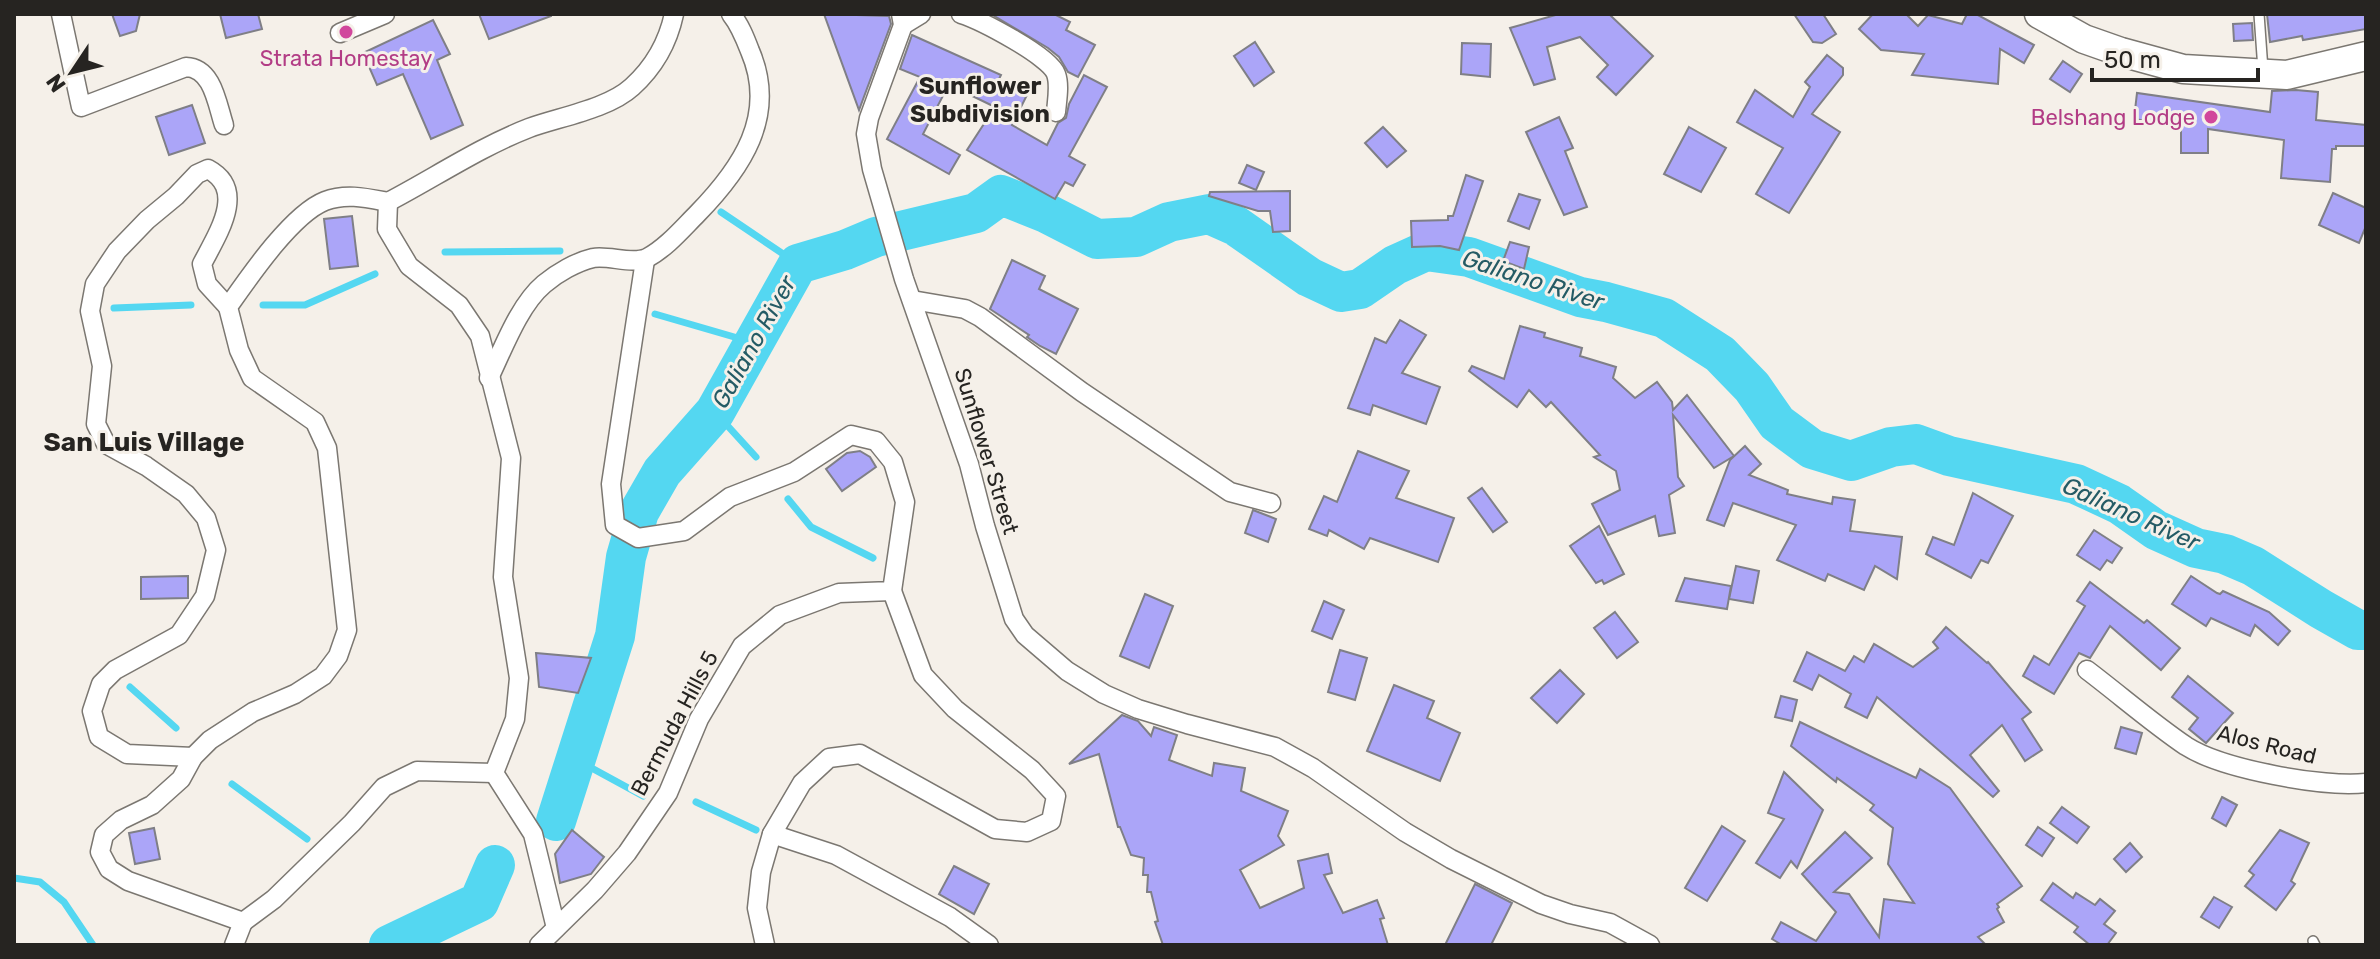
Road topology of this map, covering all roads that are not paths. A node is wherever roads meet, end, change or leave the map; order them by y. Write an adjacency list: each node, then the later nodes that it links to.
1 (61, 14): 14 (street)
2 (385, 14): 10 (street)
3 (674, 14): 15 (street)
4 (731, 14): 16 (street)
5 (921, 14): 9 (street)
6 (961, 14): 13 (street)
7 (2039, 14): 12 (main road)
8 (2259, 14): 12 (lane)
9 (902, 19): 17 (street, Sunflower Street)
10 (340, 33)
11 (2366, 56): 12 (main road)
12 (2263, 75)
13 (1056, 112)
14 (224, 125)
15 (388, 202): 18 (street); 19 (street)
16 (645, 260): 19 (street); 21 (street)
17 (912, 300): 20 (street); 33 (street, Sunflower Street)
18 (228, 307): 23 (street); 23 (street)
19 (489, 378): 24 (street)
20 (1271, 503)
21 (892, 591): 26 (street); 28 (street, Bermuda Hills 5)
22 (2087, 670): 25 (street, Alos Road)
23 (193, 757): 27 (street)
24 (494, 773): 27 (street); 28 (street)
25 (2366, 783)
26 (772, 834): 31 (street); 32 (street)
27 (243, 922): 29 (street)
28 (556, 928): 30 (street, Bermuda Hills 5)
29 (234, 945)
30 (539, 945)
31 (765, 945)
32 (989, 945)
33 (1650, 945)

